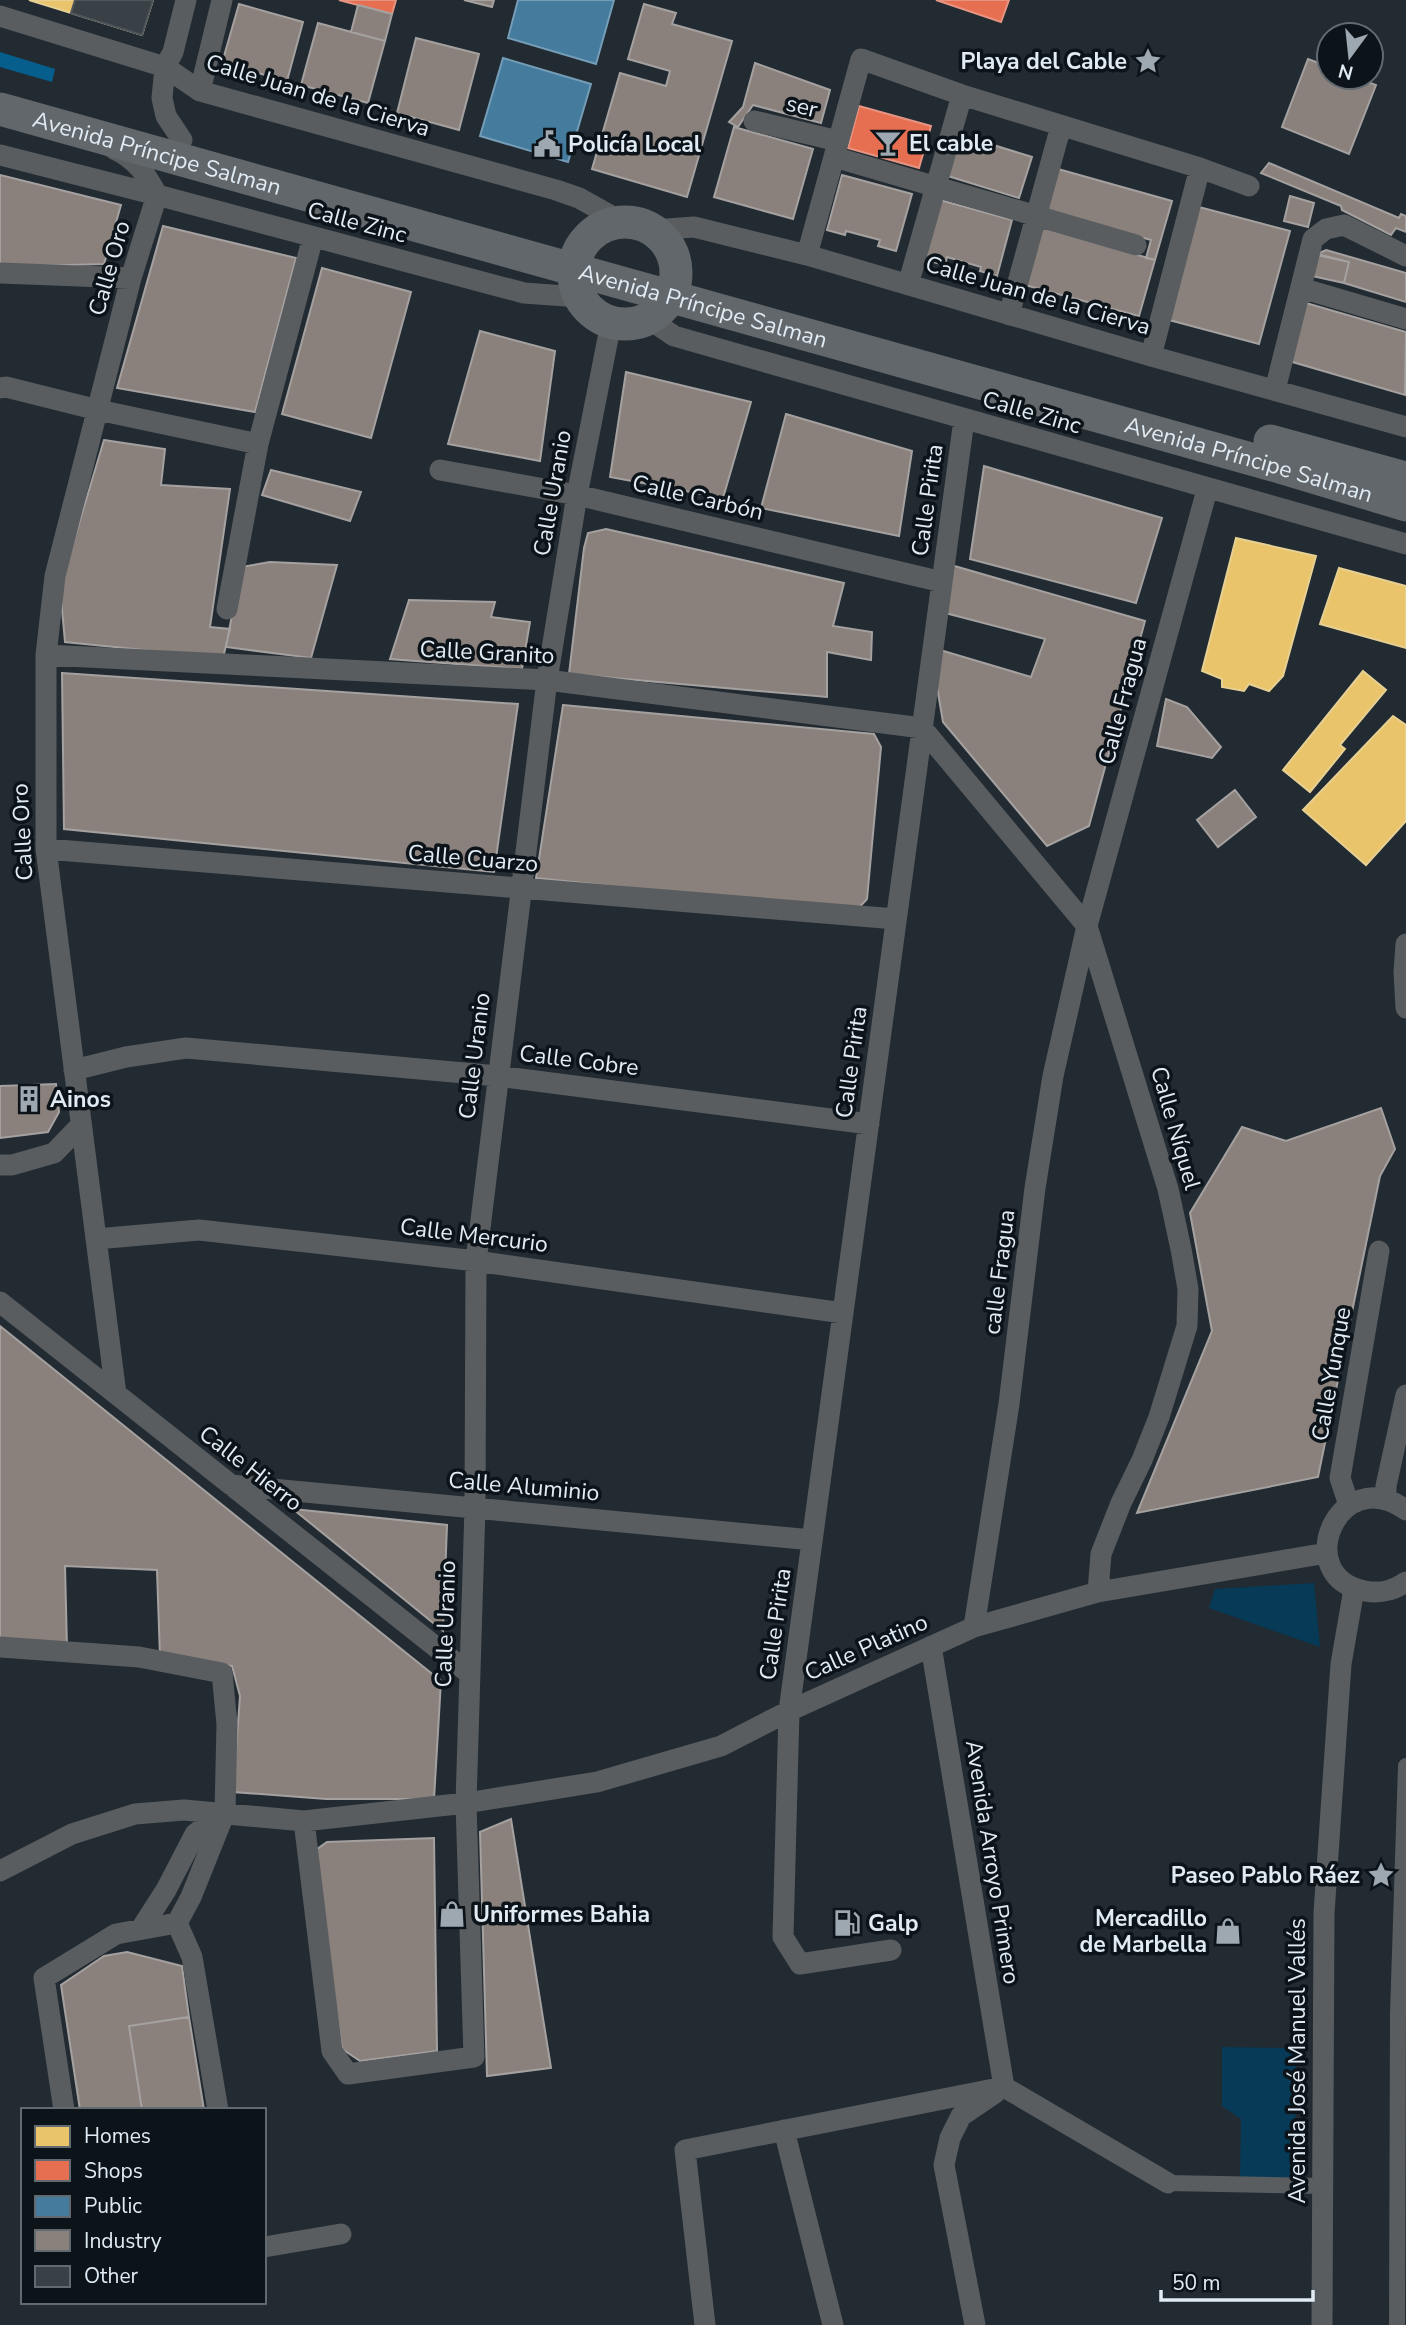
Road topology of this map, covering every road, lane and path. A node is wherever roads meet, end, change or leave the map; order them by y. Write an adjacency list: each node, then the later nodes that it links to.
1 (186, 0): 4 (street)
2 (222, 0): 6 (street)
3 (0, 16): 4 (street, Calle Juan de la Cierva)
4 (165, 67): 6 (street, Calle Juan de la Cierva); 12 (street)
5 (0, 89): 12 (main road, Avenida Príncipe Salman)
6 (200, 91): 20 (street, Calle Juan de la Cierva)
7 (962, 95): 10 (street); 13 (street); 16 (street)
8 (0, 109): 11 (main road, Avenida Príncipe Salman)
9 (754, 121): 13 (street, ser)
10 (1061, 125): 15 (street); 19 (street)
11 (65, 127): 18 (street); 25 (main road, Avenida Príncipe Salman)
12 (182, 140): 25 (main road, Avenida Príncipe Salman)
13 (836, 149): 16 (street, ser); 23 (street)
14 (0, 155): 18 (street, Calle Zinc)
15 (1200, 168): 17 (street); 34 (street)
16 (936, 186): 19 (street, ser); 28 (street)
17 (1249, 186)
18 (157, 195): 21 (street, Calle Zinc); 27 (street, Calle Oro)
19 (1036, 215): 22 (street, ser); 31 (street)
20 (638, 226): 23 (street, Calle Juan de la Cierva); 25 (main road); 30 (main road)
21 (313, 237): 25 (street, Calle Zinc); 40 (street)
22 (1136, 244)
23 (807, 255): 28 (street, Calle Juan de la Cierva)
24 (1406, 256): 29 (street)
25 (577, 272): 30 (main road, Avenida Príncipe Salman); 33 (main road)
26 (0, 273): 27 (street)
27 (131, 278): 37 (street, Calle Oro)
28 (908, 285): 31 (street, Calle Juan de la Cierva)
29 (1301, 288): 32 (street); 36 (street)
30 (665, 297): 33 (main road); 38 (street, Calle Zinc); 42 (main road, Avenida Príncipe Salman); 45 (main road, Avenida Príncipe Salman)
31 (1009, 315): 34 (street, Calle Juan de la Cierva)
32 (1406, 319)
33 (611, 323): 44 (street, Calle Uranio)
34 (1151, 356): 36 (street, Calle Juan de la Cierva)
35 (0, 388): 37 (street)
36 (1275, 390): 39 (street, Calle Juan de la Cierva)
37 (98, 410): 40 (street); 49 (street, Calle Oro)
38 (964, 420): 43 (street, Calle Zinc); 47 (street, Calle Pirita)
39 (1406, 427)
40 (258, 444): 48 (street)
41 (440, 470): 44 (street, Calle Carbón)
42 (1406, 478)
43 (1207, 490): 46 (street, Calle Zinc); 55 (street, Calle Fragua)
44 (577, 495): 47 (street, Calle Carbón); 50 (street, Calle Uranio)
45 (1406, 505)
46 (1406, 544)
47 (942, 582): 51 (street, Calle Pirita)
48 (227, 609)
49 (46, 655): 50 (street, Calle Granito); 52 (street, Calle Oro)
50 (547, 680): 51 (street, Calle Granito); 53 (street, Calle Uranio)
51 (922, 728): 54 (street, Calle Pirita); 55 (street, Calle Níquel)
52 (46, 849): 53 (street, Calle Cuarzo); 58 (street, Calle Oro)
53 (520, 888): 54 (street, Calle Cuarzo); 59 (street, Calle Uranio)
54 (896, 919): 60 (street, Calle Pirita)
55 (1087, 926): 79 (street, Calle Níquel); 80 (street, calle Fragua)
56 (1406, 944): 57 (street)
57 (1406, 1008)
58 (74, 1070): 59 (street, Calle Cobre); 61 (street, Calle Oro)
59 (498, 1076): 60 (street, Calle Cobre); 65 (street, Calle Uranio)
60 (869, 1124): 67 (street, Calle Pirita)
61 (81, 1125): 62 (street); 63 (street, Calle Oro)
62 (0, 1166)
63 (96, 1239): 65 (street, Calle Mercurio); 68 (street, Calle Oro)
64 (1379, 1251): 72 (street, Calle Yunque)
65 (476, 1261): 67 (street, Calle Mercurio); 73 (street, Calle Uranio)
66 (0, 1302): 68 (street, Calle Hierro)
67 (843, 1313): 75 (street, Calle Pirita)
68 (116, 1394): 70 (street, Calle Hierro)
69 (1406, 1395): 71 (street)
70 (231, 1485): 73 (street, Calle Aluminio); 83 (street, Calle Hierro)
71 (1386, 1499): 72 (street); 74 (street)
72 (1349, 1505): 76 (street)
73 (475, 1507): 75 (street, Calle Aluminio); 83 (street, Calle Uranio)
74 (1406, 1510)
75 (812, 1541): 84 (street, Calle Pirita)
76 (1327, 1553): 78 (street); 79 (street, Calle Platino)
77 (1406, 1582): 78 (street)
78 (1354, 1589): 98 (street, Avenida José Manuel Vallés)
79 (1098, 1592): 80 (street, Calle Platino)
80 (974, 1627): 81 (street, Calle Platino)
81 (931, 1646): 84 (street, Calle Platino); 93 (street, Avenida Arroyo Primero)
82 (0, 1647): 87 (street)
83 (470, 1674): 86 (street, Calle Uranio)
84 (789, 1711): 86 (street, Calle Platino); 92 (street, Calle Pirita)
85 (1406, 1766): 105 (street)
86 (466, 1803): 88 (street, Calle Platino); 88 (street, Calle Uranio)
87 (225, 1812): 88 (street, Calle Platino); 89 (street, Calle Platino); 90 (street); 91 (street)
88 (304, 1821)
89 (0, 1871)
90 (177, 1923): 91 (street); 95 (street)
91 (141, 1929): 94 (street)
92 (891, 1950)
93 (1004, 2087): 96 (street); 97 (street); 103 (street)
94 (64, 2108)
95 (218, 2108)
96 (784, 2130): 101 (street); 102 (street)
97 (1168, 2183): 98 (street)
98 (1323, 2186): 104 (street, Avenida José Manuel Vallés)
99 (341, 2234): 100 (street)
100 (266, 2247)
101 (705, 2325)
102 (833, 2325)
103 (975, 2325)
104 (1322, 2325)
105 (1397, 2325)

